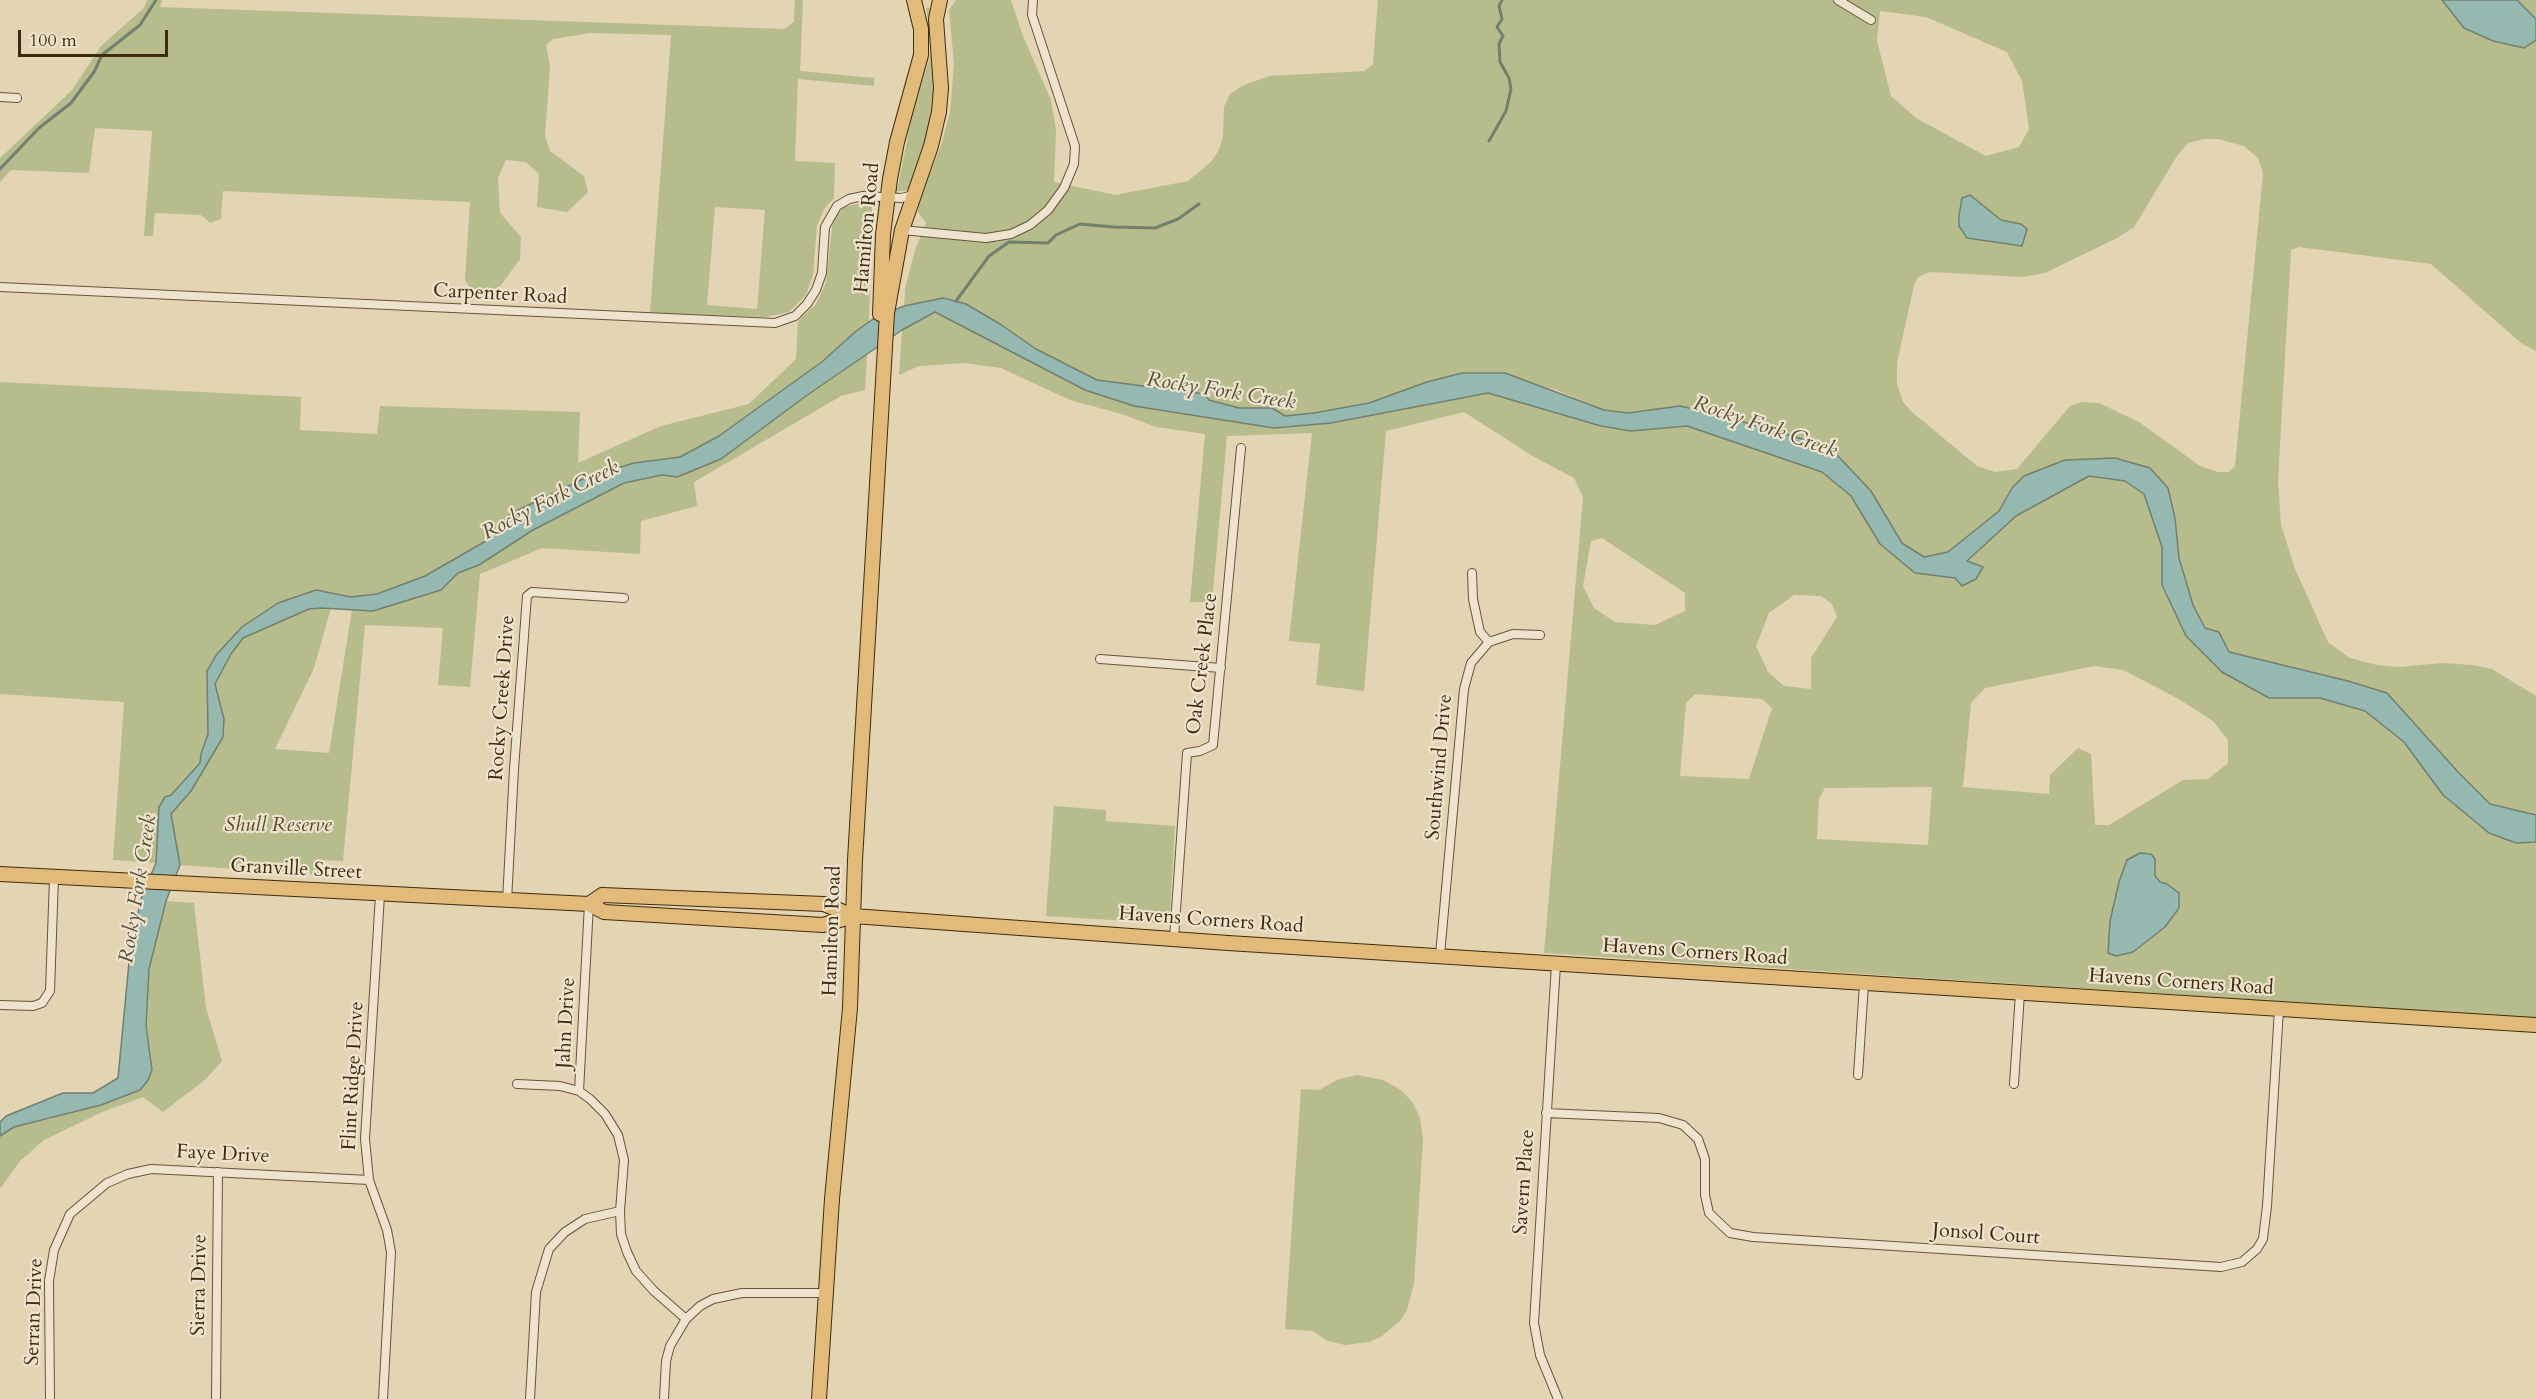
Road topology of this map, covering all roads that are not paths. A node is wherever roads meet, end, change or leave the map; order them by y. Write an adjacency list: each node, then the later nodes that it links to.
1 (914, 0): 10 (main road, Hamilton Road)
2 (940, 0): 9 (main road, Hamilton Road)
3 (948, 0): 9 (main road, Hamilton Road)
4 (1034, 0): 11 (street)
5 (1838, 0): 6 (street)
6 (1871, 20)
7 (0, 97): 8 (street)
8 (17, 98)
9 (916, 190): 10 (street, Carpenter Road); 11 (main road, Hamilton Road)
10 (888, 197): 12 (main road, Hamilton Road); 13 (street, Carpenter Road)
11 (902, 230): 12 (main road, Hamilton Road)
12 (887, 280): 26 (main road, Hamilton Road)
13 (0, 287)
14 (1241, 448): 20 (street, Oak Creek Place)
15 (1472, 573): 18 (street)
16 (624, 598): 24 (street, Rocky Creek Drive)
17 (1540, 635): 18 (street)
18 (1489, 642): 28 (street, Southwind Drive)
19 (1100, 659): 20 (street)
20 (1221, 668): 27 (street, Oak Creek Place)
21 (0, 874): 22 (main road, Granville Street)
22 (54, 878): 23 (main road, Granville Street); 32 (street)
23 (380, 894): 24 (main road, Granville Street); 41 (street, Flint Ridge Drive)
24 (507, 901): 25 (main road, Granville Street)
25 (590, 904): 26 (main road, Granville Street); 26 (main road, Granville Street); 38 (street, Jahn Drive)
26 (853, 916): 27 (main road, Havens Corners Road); 44 (main road, Hamilton Road)
27 (1174, 938): 28 (main road, Havens Corners Road)
28 (1440, 955): 29 (main road, Havens Corners Road)
29 (1556, 964): 30 (main road, Havens Corners Road); 39 (street, Savern Place)
30 (1864, 984): 31 (main road, Havens Corners Road); 35 (street)
31 (2020, 993): 33 (main road, Havens Corners Road); 37 (street)
32 (0, 1005)
33 (2279, 1010): 34 (main road, Havens Corners Road); 39 (street, Jonsol Court)
34 (2536, 1025)
35 (1858, 1075)
36 (517, 1084): 38 (street)
37 (2014, 1084)
38 (579, 1092): 43 (street, Jahn Drive)
39 (1546, 1113): 52 (street, Savern Place)
40 (218, 1172): 41 (street, Faye Drive); 42 (street, Faye Drive); 47 (street, Sierra Drive)
41 (369, 1179): 48 (street, Flint Ridge Drive)
42 (84, 1200): 46 (street, Serran Drive)
43 (620, 1211): 45 (street, Jahn Drive); 49 (street)
44 (827, 1293): 45 (street); 51 (main road, Hamilton Road)
45 (686, 1319): 50 (street)
46 (50, 1399)
47 (216, 1399)
48 (383, 1399)
49 (530, 1399)
50 (664, 1399)
51 (819, 1399)
52 (1558, 1399)

